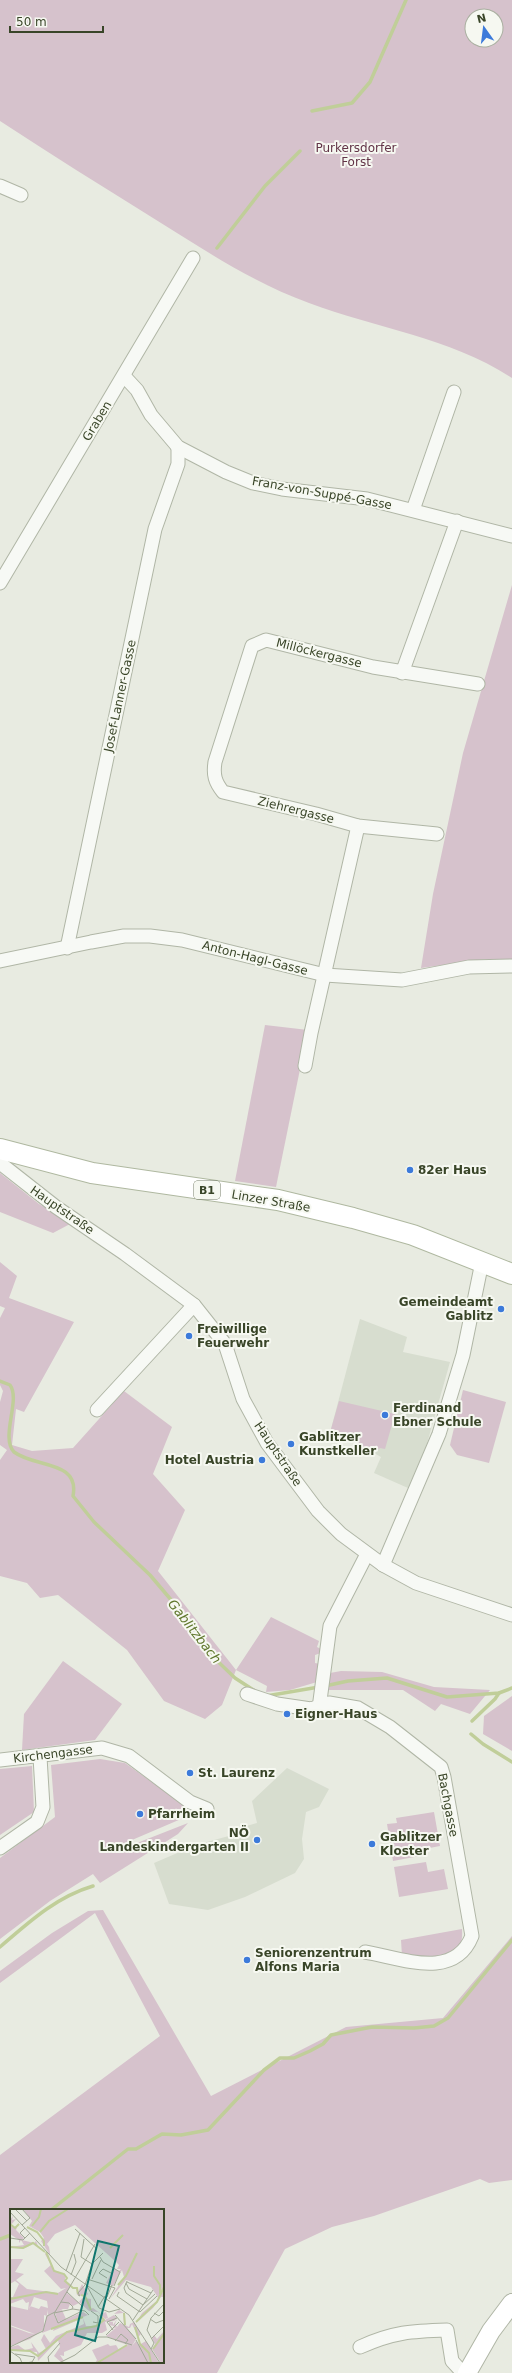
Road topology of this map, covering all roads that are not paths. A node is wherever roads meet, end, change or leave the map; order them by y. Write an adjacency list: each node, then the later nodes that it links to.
1 (0, 186): 2 (street)
2 (21, 195)
3 (193, 258): 4 (street, Graben)
4 (124, 376): 6 (street, Franz-von-Suppé-Gasse); 10 (street, Graben)
5 (454, 392): 7 (street)
6 (178, 446): 7 (street, Franz-von-Suppé-Gasse); 16 (street, Josef-Lanner-Gasse)
7 (413, 510): 8 (street, Franz-von-Suppé-Gasse)
8 (457, 521): 9 (street, Franz-von-Suppé-Gasse); 11 (street)
9 (512, 536)
10 (0, 583)
11 (402, 673): 12 (street, Millöckergasse); 13 (street, Millöckergasse)
12 (478, 684)
13 (226, 730): 14 (street, Ziehrergasse)
14 (358, 826): 15 (street, Ziehrergasse); 19 (street)
15 (437, 834)
16 (67, 948): 17 (street, Anton-Hagl-Gasse); 19 (street, Anton-Hagl-Gasse)
17 (0, 961)
18 (512, 966): 19 (street, Anton-Hagl-Gasse)
19 (325, 975): 20 (street)
20 (305, 1066)
21 (0, 1149): 23 (main road, Linzer Straße / B1)
22 (0, 1163): 25 (street, Hauptstraße)
23 (482, 1262): 24 (main road, Linzer Straße / B1); 28 (street)
24 (512, 1274)
25 (194, 1305): 26 (street); 27 (street, Hauptstraße)
26 (97, 1410)
27 (367, 1554): 28 (street, Hauptstraße); 31 (street)
28 (383, 1564): 29 (street, Hauptstraße)
29 (512, 1615)
30 (247, 1694): 31 (street, Bachgasse)
31 (320, 1704): 36 (street, Bachgasse)
32 (40, 1757): 33 (street, Kirchengasse); 34 (street, Kirchengasse); 35 (street)
33 (0, 1760)
34 (208, 1809)
35 (0, 1848)
36 (365, 1952)
37 (512, 2303): 40 (street)
38 (360, 2347): 39 (street)
39 (463, 2373)
40 (467, 2373)

